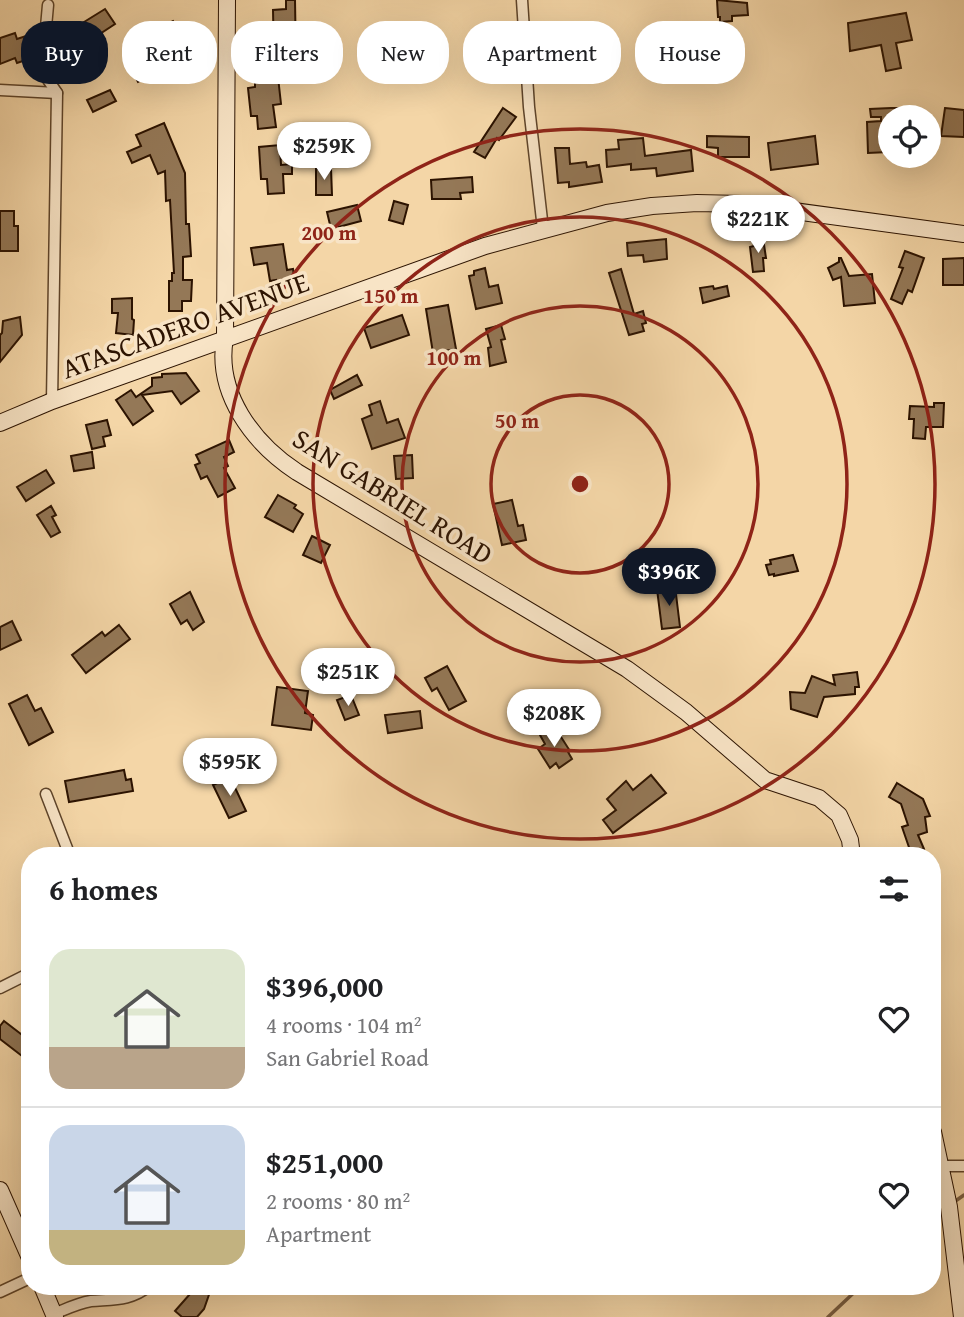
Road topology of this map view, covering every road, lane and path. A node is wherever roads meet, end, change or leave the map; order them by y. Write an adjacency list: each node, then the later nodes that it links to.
1 (227, 0): 8 (street, SAN GABRIEL ROAD)
2 (522, 0): 6 (street)
3 (48, 5): 5 (street)
4 (0, 90): 5 (street)
5 (57, 93): 9 (street)
6 (543, 229): 7 (street, ATASCADERO AVENUE); 8 (street, ATASCADERO AVENUE)
7 (964, 234)
8 (225, 338): 9 (street, ATASCADERO AVENUE); 13 (street, SAN GABRIEL ROAD)
9 (52, 401): 10 (street, ATASCADERO AVENUE)
10 (0, 423)
11 (47, 794): 12 (street)
12 (67, 847)
13 (851, 847)
14 (21, 978): 15 (street)
15 (0, 988)
16 (941, 1166): 17 (street); 25 (street)
17 (964, 1166)
18 (0, 1191): 19 (street)
19 (21, 1238)
20 (21, 1282): 21 (street)
21 (0, 1292)
22 (46, 1295): 24 (street)
23 (136, 1295): 24 (street)
24 (55, 1315)
25 (962, 1317)

